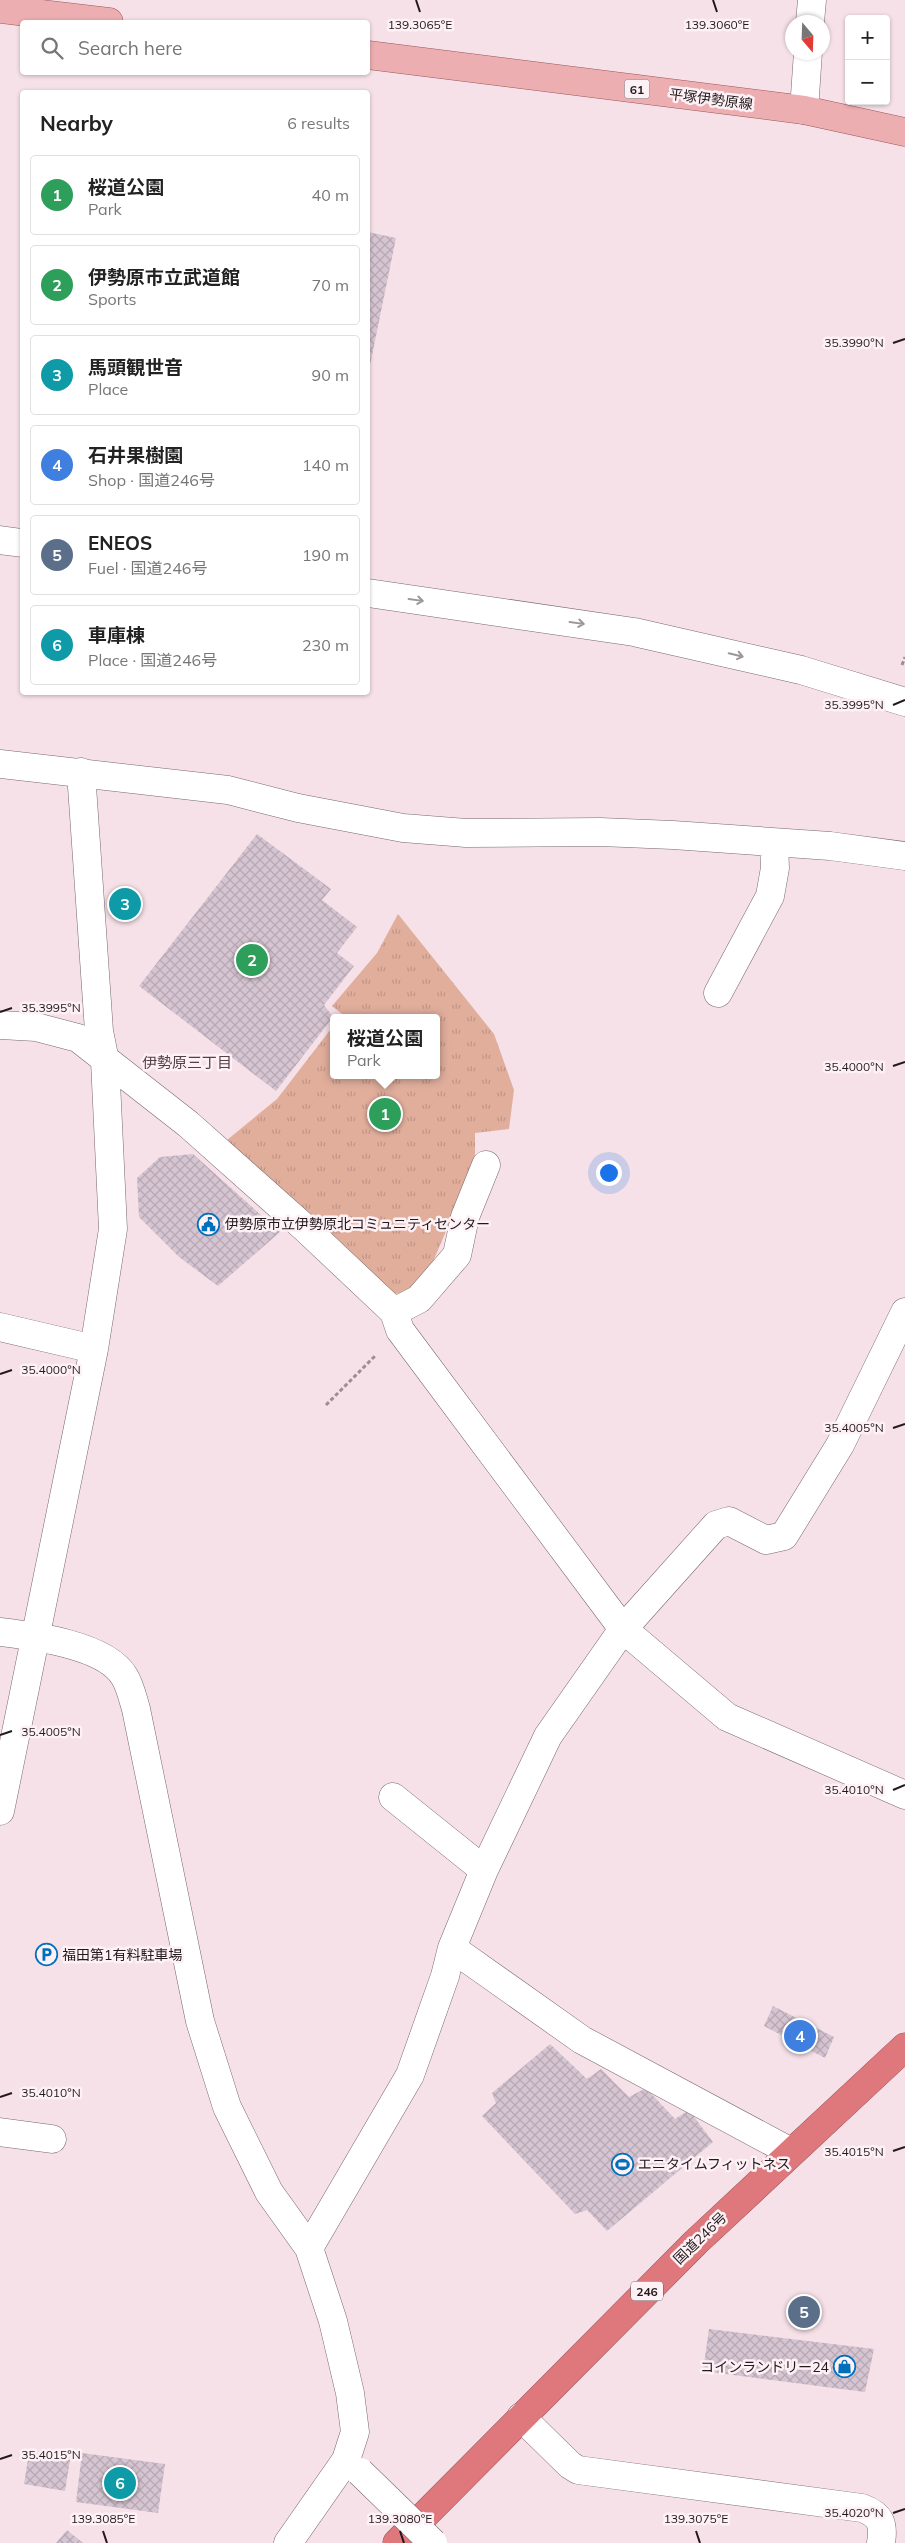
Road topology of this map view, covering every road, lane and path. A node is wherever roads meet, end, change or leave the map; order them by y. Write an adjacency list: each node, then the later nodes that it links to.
1 (812, 0): 4 (street)
2 (45, 7): 3 (main road); 5 (main road)
3 (0, 10)
4 (811, 15)
5 (100, 20)
6 (370, 55): 8 (main road, 平塚伊勢原線 / 61)
7 (807, 60): 8 (street)
8 (804, 110): 9 (main road, 平塚伊勢原線 / 61)
9 (905, 132)
10 (0, 540): 11 (street)
11 (20, 543)
12 (370, 593): 13 (street, one-way to 13)
13 (905, 702)
14 (0, 764): 15 (street)
15 (81, 772): 16 (street); 20 (street)
16 (774, 844): 17 (street); 18 (street)
17 (905, 856)
18 (718, 993)
19 (0, 1025): 20 (street)
20 (105, 1061): 23 (street); 25 (street)
21 (486, 1165): 23 (street)
22 (905, 1312): 27 (street)
23 (397, 1321): 26 (path); 27 (street)
24 (0, 1327): 25 (street)
25 (94, 1349): 29 (street)
26 (326, 1405)
27 (623, 1629): 30 (street); 33 (street)
28 (0, 1632): 29 (street)
29 (36, 1636): 32 (street); 39 (street)
30 (905, 1795)
31 (393, 1797): 33 (street)
32 (0, 1811)
33 (484, 1870): 34 (street)
34 (452, 1948): 38 (street); 39 (street)
35 (905, 2047): 38 (highway, 国道246号 / 246)
36 (0, 2132): 37 (street)
37 (52, 2139)
38 (791, 2152): 40 (highway, 国道246号 / 246)
39 (309, 2248): 41 (street)
40 (521, 2417): 43 (highway, 国道246号 / 246); 45 (street)
41 (353, 2466): 42 (street); 44 (street, bridge)
42 (288, 2543)
43 (397, 2543)
44 (433, 2543)
45 (881, 2543)

